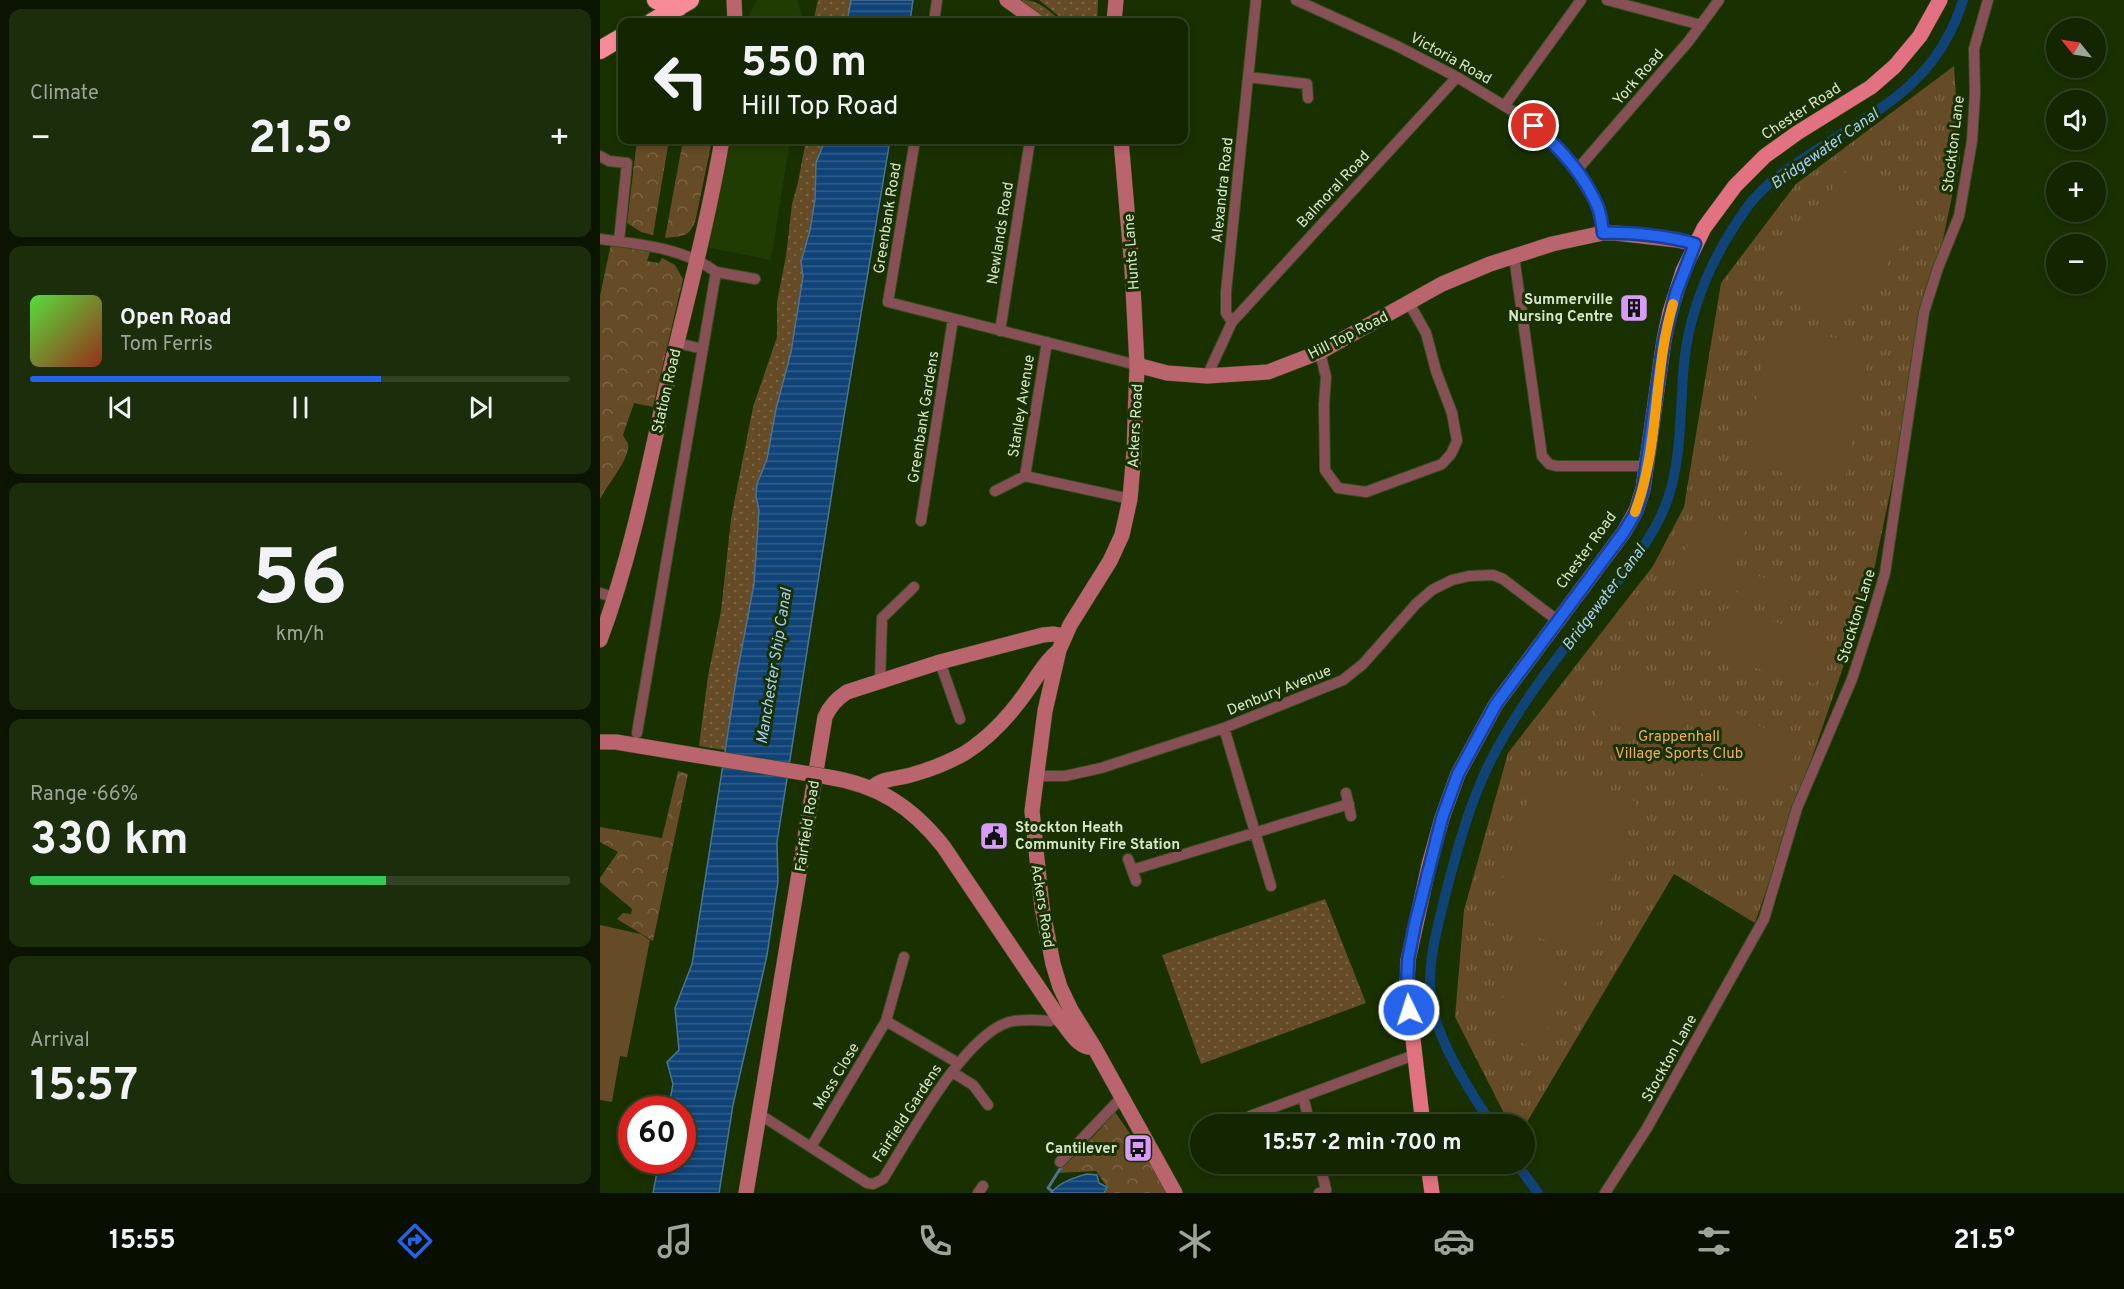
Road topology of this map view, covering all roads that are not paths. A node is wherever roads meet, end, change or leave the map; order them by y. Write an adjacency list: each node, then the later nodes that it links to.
1 (650, 0): 16 (highway)
2 (656, 0): 14 (highway)
3 (722, 0): 15 (street)
4 (937, 0): 18 (street)
5 (1007, 0): 19 (street)
6 (1116, 0): 20 (street)
7 (1256, 0): 24 (street, Alexandra Road)
8 (1296, 0): 25 (street, Victoria Road)
9 (1581, 0): 27 (street)
10 (1607, 0): 21 (street)
11 (1719, 0): 21 (street, York Road)
12 (1940, 0): 37 (main road, Chester Road)
13 (1988, 0): 97 (street, Stockton Lane)
14 (684, 3): 17 (highway)
15 (734, 11)
16 (648, 18)
17 (659, 18)
18 (935, 18)
19 (1032, 18)
20 (1114, 18)
21 (1701, 25): 33 (street, York Road)
22 (618, 39): 23 (highway)
23 (600, 50)
24 (1248, 77): 26 (street); 45 (street, Alexandra Road)
25 (1457, 77): 27 (street, Victoria Road); 45 (street, Balmoral Road)
26 (1308, 98)
27 (1505, 105): 33 (street, Victoria Road)
28 (721, 144): 39 (street, Station Road)
29 (914, 144): 42 (street, Greenbank Road)
30 (1029, 144): 46 (street, Newlands Road)
31 (1121, 144): 51 (street, Hunts Lane)
32 (600, 156): 36 (street)
33 (1576, 171): 34 (street, Victoria Road)
34 (1603, 233): 37 (street, Hill Top Road); 38 (street, Hill Top Road)
35 (600, 239): 36 (street)
36 (619, 241): 39 (street)
37 (1695, 244): 53 (main road, Chester Road)
38 (1514, 256): 43 (street, Hill Top Road); 53 (street)
39 (697, 259): 40 (street); 48 (street, Station Road)
40 (716, 272): 41 (street); 49 (street)
41 (755, 279)
42 (888, 302): 44 (street, Hill Top Road)
43 (1409, 303): 50 (street, Hill Top Road); 50 (street)
44 (953, 319): 46 (street, Hill Top Road); 57 (street, Greenbank Gardens)
45 (1232, 322): 52 (street)
46 (1000, 331): 47 (street, Hill Top Road)
47 (1047, 342): 51 (street, Hill Top Road); 54 (street, Stanley Avenue)
48 (677, 343): 49 (street); 60 (street, Station Road)
49 (703, 349): 68 (street)
50 (1320, 352): 52 (street, Hill Top Road)
51 (1137, 365): 52 (street, Hill Top Road); 56 (street, Ackers Road)
52 (1207, 376)
53 (1648, 466): 61 (main road, Chester Road)
54 (1025, 476): 55 (street); 56 (street, Stanley Avenue)
55 (995, 491)
56 (1130, 500): 63 (street, Ackers Road)
57 (921, 521)
58 (914, 587): 65 (street)
59 (600, 593): 60 (street)
60 (615, 598): 62 (street, Station Road)
61 (1557, 620): 67 (street, Denbury Avenue); 80 (main road, Chester Road)
62 (600, 640)
63 (1062, 643): 64 (street, Fairfield Road); 70 (street, Ackers Road); 71 (street, Ackers Road)
64 (940, 662): 65 (street, Fairfield Road); 66 (street)
65 (880, 682): 85 (street, Fairfield Road)
66 (960, 719)
67 (1224, 729): 70 (street, Denbury Avenue); 73 (street)
68 (637, 733)
69 (608, 740): 71 (street, bridge)
70 (1036, 776): 79 (street, Ackers Road)
71 (872, 788): 79 (street)
72 (1351, 816): 73 (street)
73 (1255, 832): 74 (street); 75 (street)
74 (1136, 881)
75 (1271, 886)
76 (904, 957): 77 (street, Moss Close)
77 (886, 1021): 81 (street); 89 (street, Moss Close)
78 (1050, 1021): 81 (street, Fairfield Gardens)
79 (1094, 1047): 83 (street, Ackers Road)
80 (1413, 1055): 82 (street); 88 (main road, Chester Road)
81 (955, 1067): 84 (street); 89 (street, Fairfield Gardens)
82 (1303, 1096): 86 (street); 87 (street)
83 (1121, 1098): 90 (street); 94 (street, Ackers Road)
84 (988, 1105)
85 (759, 1114): 89 (street, Fairfield Gardens); 93 (street, Fairfield Road)
86 (1255, 1114)
87 (1307, 1114)
88 (1421, 1114)
89 (811, 1147)
90 (1060, 1162)
91 (1322, 1174): 95 (street)
92 (1429, 1174): 96 (main road)
93 (746, 1193)
94 (1175, 1193)
95 (1320, 1193)
96 (1432, 1193)
97 (1605, 1193)

